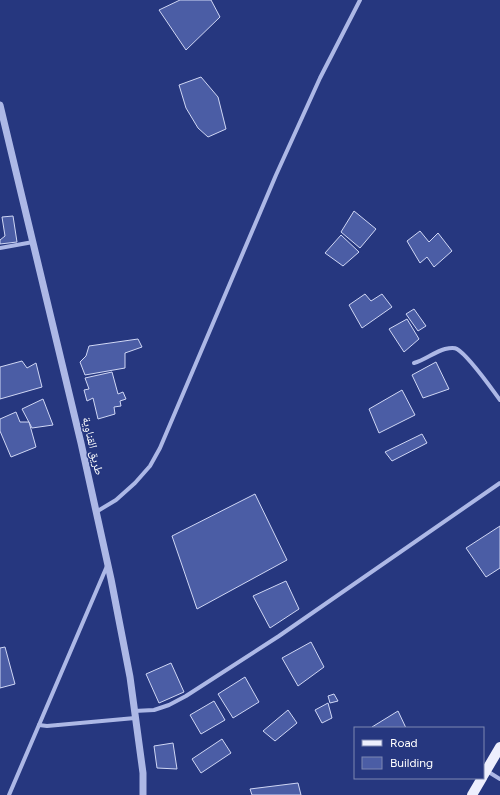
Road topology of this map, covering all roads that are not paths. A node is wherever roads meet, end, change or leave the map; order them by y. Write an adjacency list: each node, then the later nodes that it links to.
1 (360, 0): 8 (street)
2 (0, 105): 3 (street, طريق القناوية)
3 (33, 242): 4 (street); 8 (street, طريق القناوية)
4 (0, 248)
5 (414, 363): 6 (street)
6 (500, 400)
7 (500, 483): 10 (street)
8 (96, 512): 9 (street, طريق القناوية)
9 (108, 565): 10 (street, طريق القناوية); 11 (street)
10 (134, 714): 11 (street); 17 (street, طريق القناوية)
11 (40, 725): 16 (street)
12 (500, 747): 13 (main road)
13 (484, 775): 15 (street)
14 (482, 779): 18 (main road)
15 (500, 779)
16 (9, 795)
17 (143, 795)
18 (472, 795)

